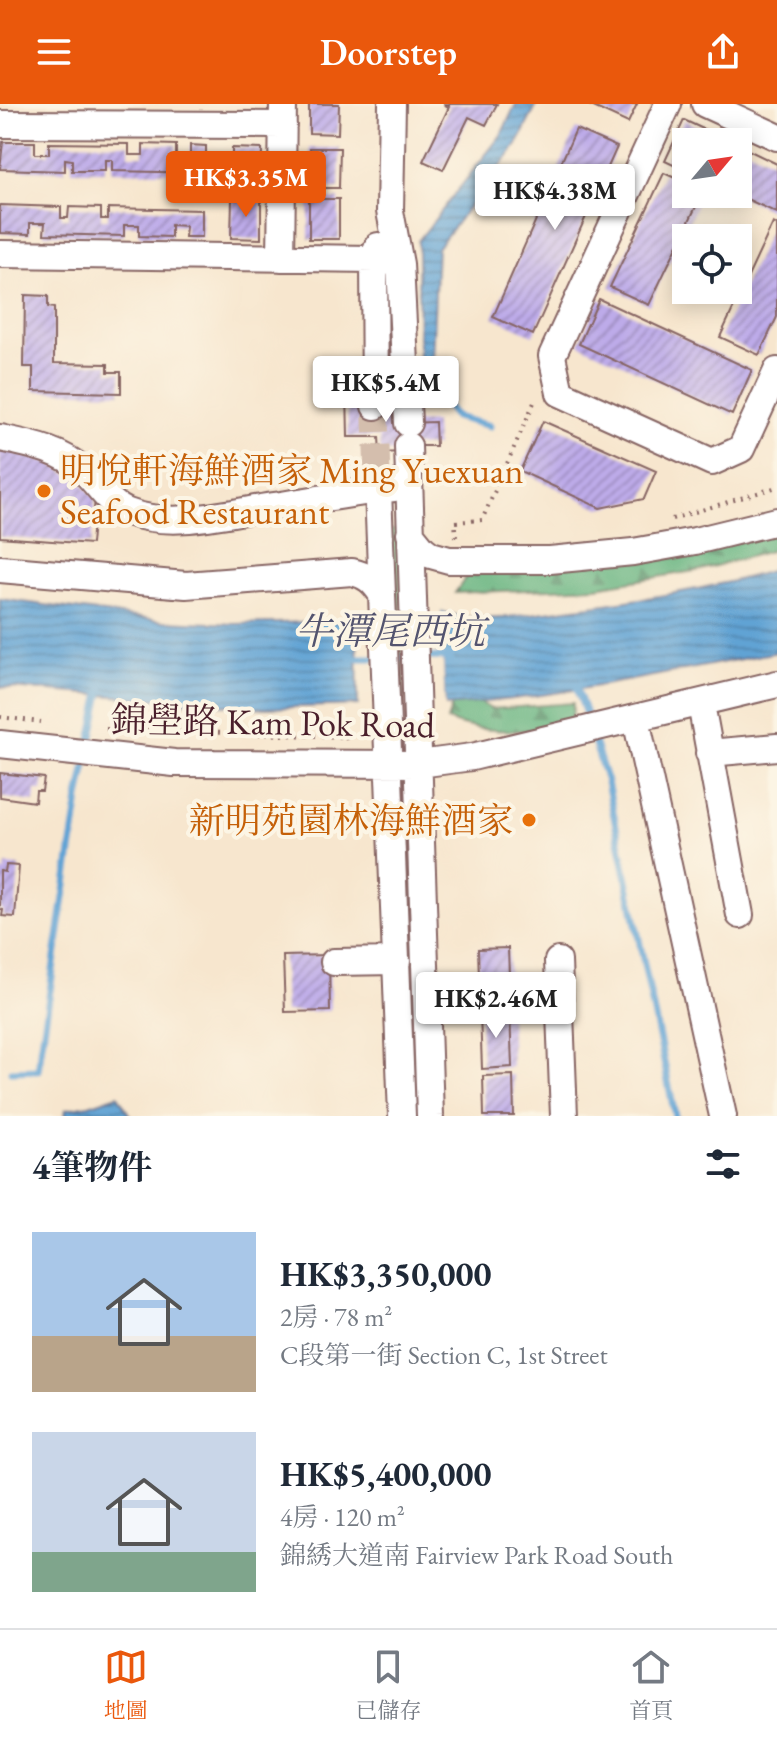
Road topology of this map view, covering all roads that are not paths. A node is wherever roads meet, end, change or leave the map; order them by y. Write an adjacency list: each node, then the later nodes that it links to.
1 (392, 104): 9 (street)
2 (668, 104): 10 (street)
3 (705, 104): 6 (street)
4 (283, 114): 5 (street); 8 (street)
5 (0, 124)
6 (777, 137)
7 (0, 254): 8 (street)
8 (281, 258): 9 (street)
9 (387, 262): 11 (street); 13 (street)
10 (777, 371)
11 (375, 406)
12 (0, 438): 14 (street)
13 (409, 487): 14 (street); 16 (street)
14 (378, 490): 18 (street)
15 (777, 521): 16 (street)
16 (410, 533): 25 (street)
17 (0, 569): 18 (street)
18 (381, 598): 26 (street)
19 (777, 684): 20 (street, 錦壆路 Kam Pok Road)
20 (701, 704): 21 (street, 錦壆路 Kam Pok Road); 24 (street)
21 (636, 719): 25 (street, 錦壆路 Kam Pok Road); 34 (street)
22 (0, 744): 26 (street, 錦壆路 Kam Pok Road)
23 (777, 747): 24 (street)
24 (709, 753): 27 (street)
25 (419, 764): 26 (street, 錦壆路 Kam Pok Road); 32 (street)
26 (388, 765): 28 (street)
27 (740, 915)
28 (397, 961): 30 (street); 31 (street)
29 (558, 961): 33 (street)
30 (334, 962)
31 (402, 1116)
32 (430, 1116)
33 (564, 1116)
34 (723, 1116)

